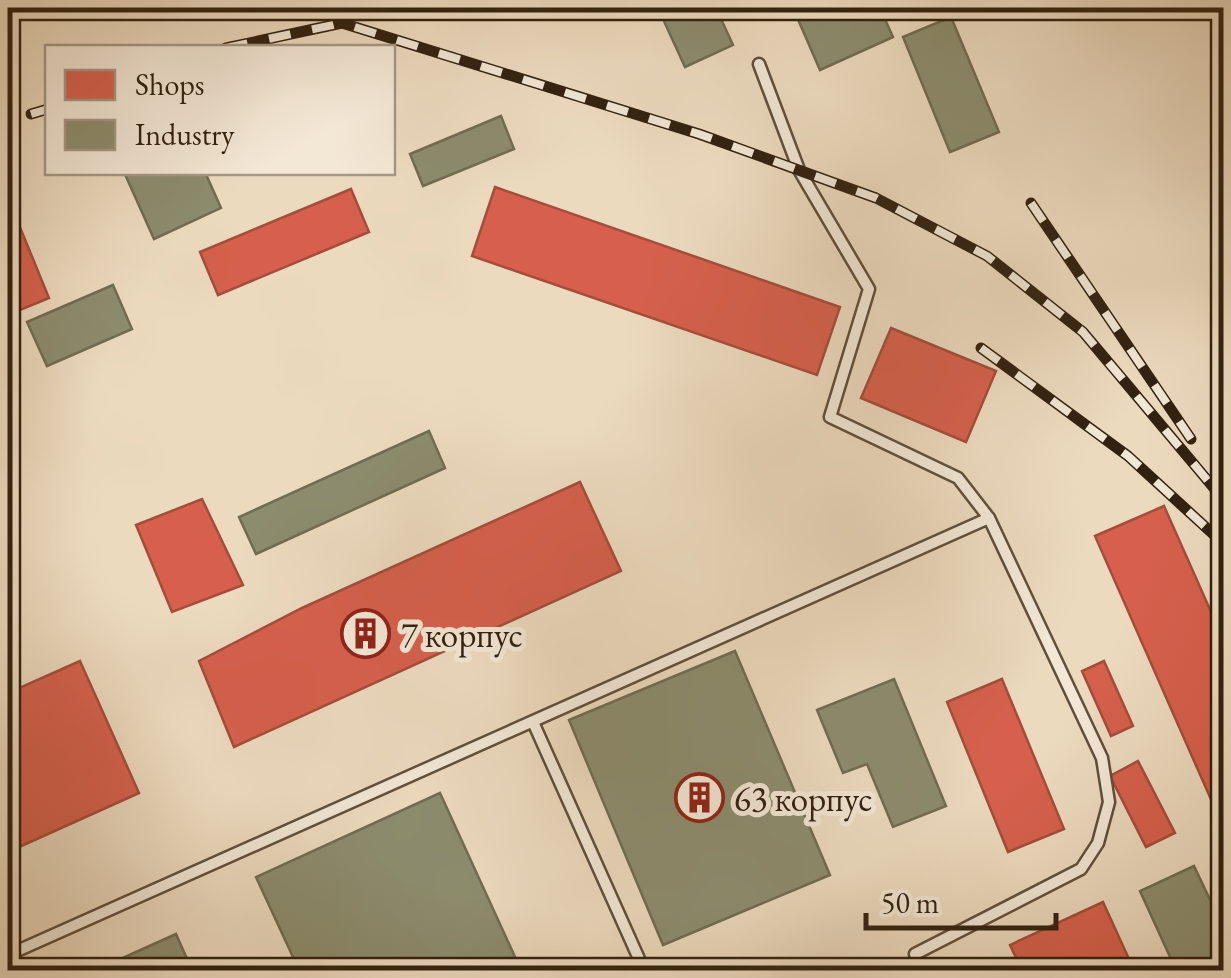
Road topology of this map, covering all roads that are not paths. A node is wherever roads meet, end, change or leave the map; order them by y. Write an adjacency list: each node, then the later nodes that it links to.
1 (759, 64): 2 (lane)
2 (989, 518): 3 (lane); 4 (lane)
3 (534, 722): 5 (lane); 6 (lane)
4 (915, 954)
5 (8, 956)
6 (644, 970)

